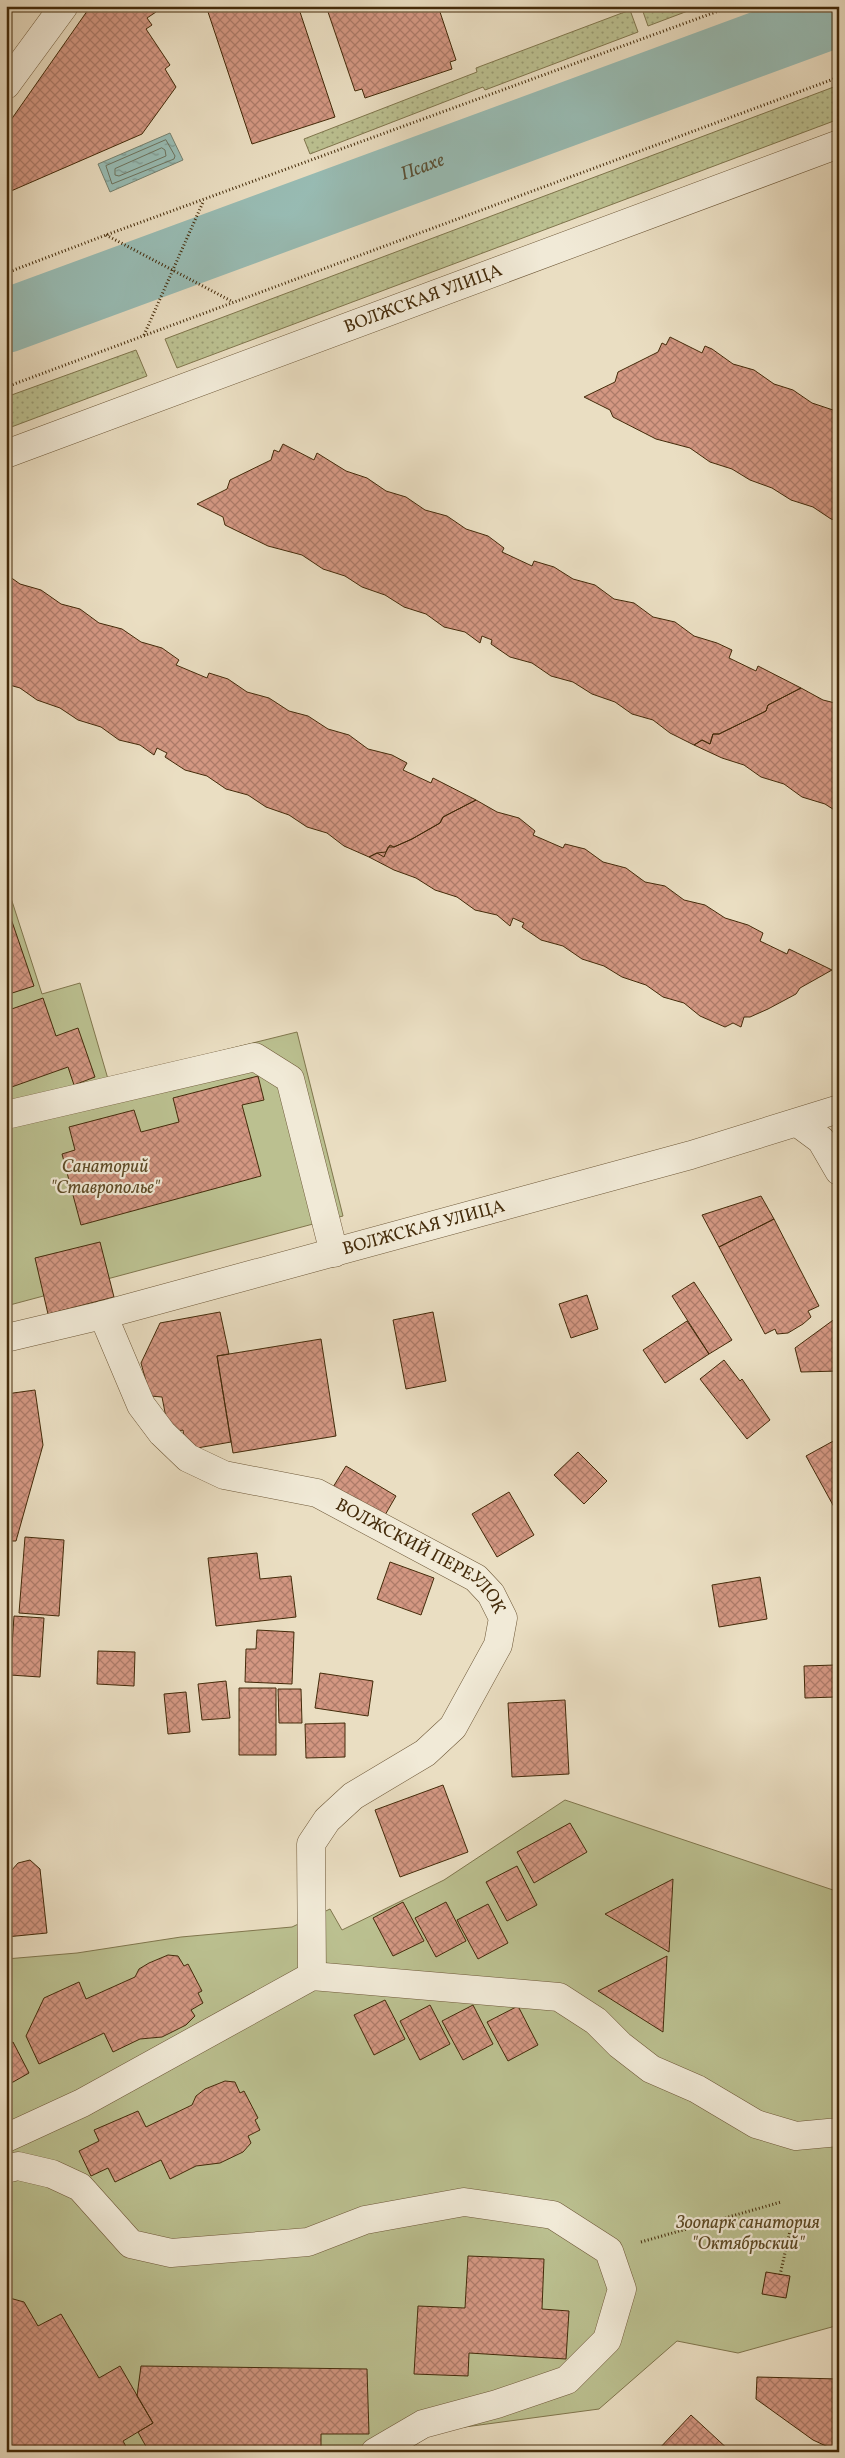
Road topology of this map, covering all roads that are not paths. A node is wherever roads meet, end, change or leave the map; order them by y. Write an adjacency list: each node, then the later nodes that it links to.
1 (64, 6): 2 (street)
2 (6, 85)
3 (839, 144): 4 (street, ВОЛЖСКАЯ УЛИЦА)
4 (6, 454)
5 (839, 1109): 7 (street, ВОЛЖСКАЯ УЛИЦА)
6 (6, 1115): 9 (street)
7 (798, 1123): 8 (street); 9 (street, ВОЛЖСКАЯ УЛИЦА)
8 (839, 1171)
9 (334, 1253): 10 (street, ВОЛЖСКАЯ УЛИЦА)
10 (103, 1315): 11 (street, ВОЛЖСКАЯ УЛИЦА); 12 (street, ВОЛЖСКИЙ ПЕРЕУЛОК)
11 (6, 1338)
12 (312, 1976): 13 (street); 14 (street)
13 (839, 2132)
14 (6, 2138)
15 (6, 2169): 16 (street)
16 (375, 2452)

